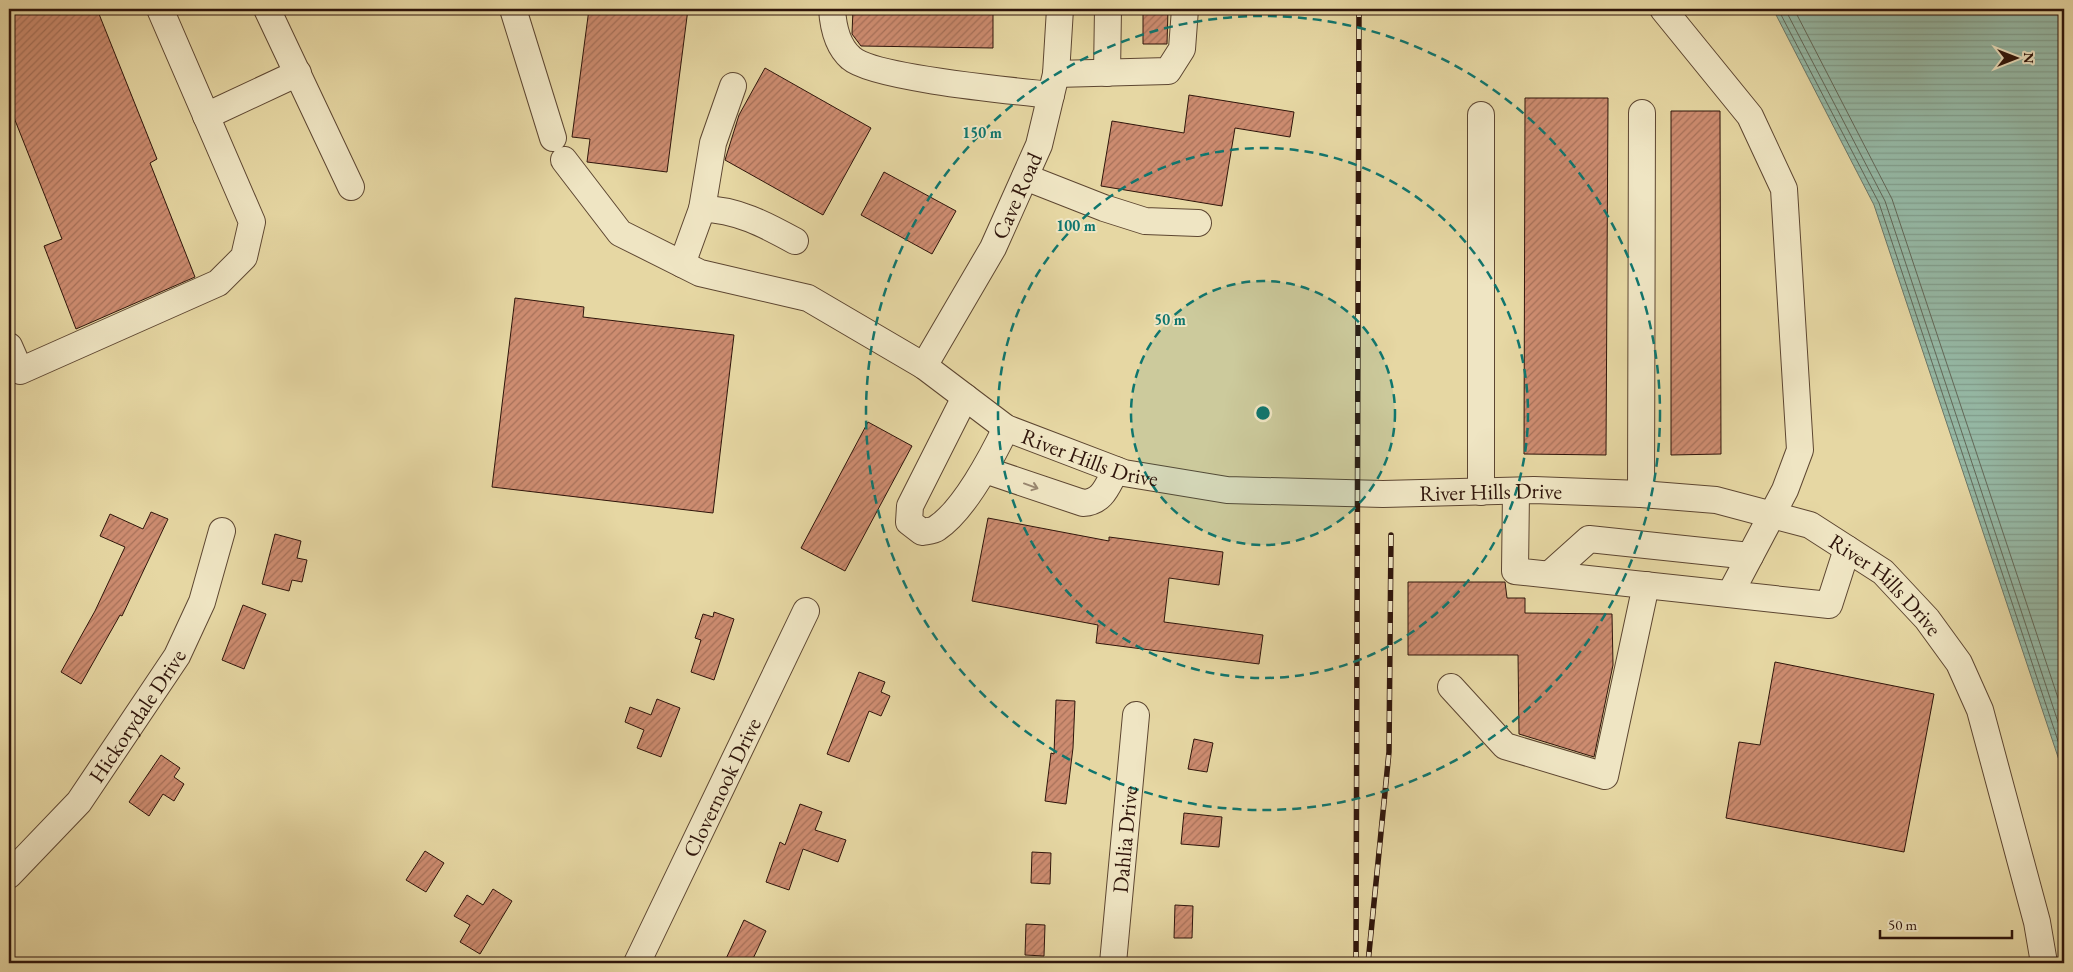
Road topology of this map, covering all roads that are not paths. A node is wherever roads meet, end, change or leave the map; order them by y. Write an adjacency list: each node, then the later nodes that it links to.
1 (160, 9): 15 (street)
2 (268, 9): 9 (street)
3 (513, 9): 21 (street, River Hills Drive)
4 (832, 9): 11 (street)
5 (1060, 9): 11 (street, Cave Road)
6 (1108, 9): 10 (street)
7 (1185, 9): 10 (street)
8 (1662, 9): 31 (street)
9 (298, 73): 15 (street); 17 (street)
10 (1107, 73): 11 (street)
11 (1054, 85): 16 (street, Cave Road)
12 (733, 86): 18 (street)
13 (1642, 114): 30 (street)
14 (1481, 115): 28 (street)
15 (206, 116): 22 (street)
16 (1025, 177): 19 (street); 23 (street, Cave Road)
17 (351, 187)
18 (702, 209): 20 (street); 21 (street)
19 (1198, 222)
20 (794, 241)
21 (691, 268): 23 (street, River Hills Drive)
22 (9, 346)
23 (924, 366): 24 (street, River Hills Drive)
24 (965, 397): 25 (street, River Hills Drive); 26 (street)
25 (1006, 428): 26 (street); 27 (street, River Hills Drive)
26 (985, 470): 27 (street, one-way to 27)
27 (1116, 470): 28 (street, River Hills Drive)
28 (1481, 492): 29 (street, River Hills Drive)
29 (1516, 492): 30 (street, River Hills Drive); 35 (street)
30 (1641, 494): 31 (street, River Hills Drive)
31 (1771, 514): 33 (street, River Hills Drive); 34 (street)
32 (222, 531): 41 (street, Hickorydale Drive)
33 (1847, 549): 37 (street); 44 (street, River Hills Drive)
34 (1750, 556): 35 (street); 37 (street)
35 (1550, 574): 36 (street)
36 (1646, 585): 37 (street); 39 (street)
37 (1730, 594)
38 (806, 611): 42 (street, Clovernook Drive)
39 (1451, 688)
40 (1136, 715): 43 (street, Dahlia Drive)
41 (9, 875)
42 (637, 963)
43 (1113, 963)
44 (2044, 963)

